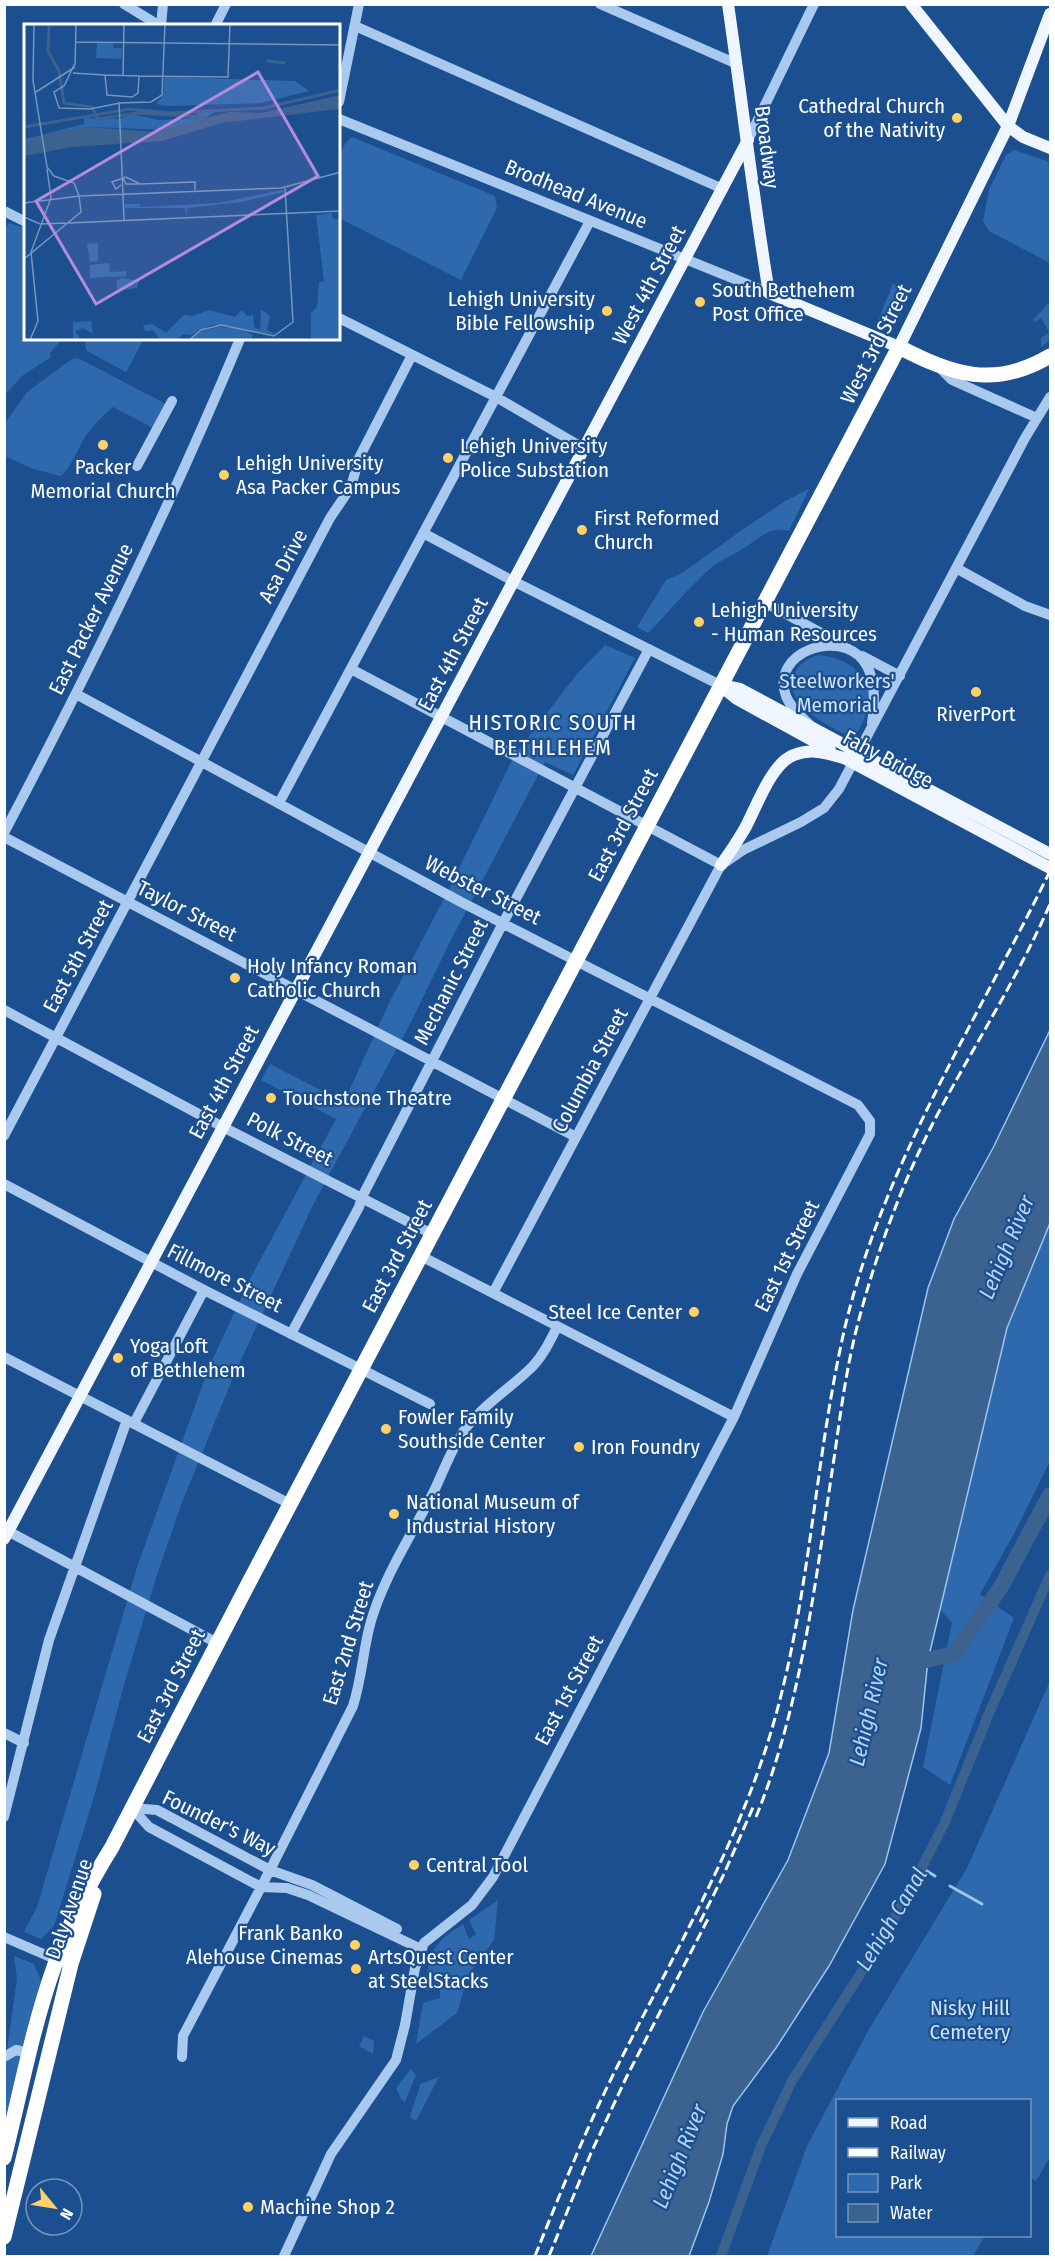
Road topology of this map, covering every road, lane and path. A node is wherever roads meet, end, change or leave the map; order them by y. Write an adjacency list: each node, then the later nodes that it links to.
1 (124, 4): 10 (street)
2 (163, 4): 11 (street)
3 (226, 4): 12 (street)
4 (359, 4): 13 (street)
5 (600, 4): 14 (street)
6 (728, 4): 14 (main road, Broadway)
7 (814, 4): 18 (street, West 4th Street)
8 (911, 4): 17 (main road)
9 (1050, 14): 17 (main road, West 3rd Street)
10 (157, 24)
11 (160, 24)
12 (216, 24)
13 (355, 26): 15 (street); 20 (street)
14 (737, 64): 18 (main road, Broadway)
15 (340, 97)
16 (340, 119): 23 (street, Brodhead Avenue)
17 (1008, 126): 19 (main road); 28 (main road, West 3rd Street)
18 (748, 140): 20 (main road, West 4th Street); 25 (main road, Broadway)
19 (1050, 147)
20 (723, 189): 24 (main road, West 4th Street)
21 (4, 211): 22 (street)
22 (24, 221)
23 (590, 221): 24 (street, Brodhead Avenue); 32 (street)
24 (685, 259): 25 (street, Brodhead Avenue); 36 (main road, West 4th Street)
25 (769, 293): 28 (main road, Brodhead Avenue)
26 (340, 319): 29 (street)
27 (240, 340): 48 (street, East Packer Avenue)
28 (899, 347): 31 (highway); 41 (highway, West 3rd Street)
29 (412, 355): 32 (street); 53 (street, Asa Drive)
30 (1050, 356): 31 (highway)
31 (939, 367): 35 (street)
32 (496, 397): 36 (street); 38 (street)
33 (1050, 397): 35 (street)
34 (172, 401): 37 (street)
35 (1036, 418): 39 (street)
36 (585, 449): 40 (main road, West 4th Street)
37 (137, 466)
38 (423, 533): 40 (street); 45 (street)
39 (956, 568): 42 (street); 46 (street)
40 (513, 581): 43 (street); 49 (main road, East 4th Street)
41 (764, 602): 44 (street); 47 (highway, West 3rd Street)
42 (1050, 615)
43 (650, 650): 47 (street); 54 (street, Mechanic Street)
44 (851, 650): 46 (street); 50 (street); 51 (street)
45 (351, 669): 49 (street); 55 (street)
46 (900, 676): 51 (street)
47 (720, 685): 50 (main road, Fahy Bridge); 52 (main road, Fahy Bridge); 56 (highway, East 3rd Street)
48 (76, 694): 53 (street, Webster Street); 57 (street, East Packer Avenue)
49 (442, 716): 54 (street); 58 (main road, East 4th Street)
50 (813, 728): 52 (main road, Fahy Bridge)
51 (871, 729): 60 (street)
52 (847, 753): 59 (main road, Fahy Bridge, bridge); 60 (main road); 61 (main road, Fahy Bridge, bridge)
53 (202, 762): 55 (street, Webster Street); 62 (street, East 5th Street)
54 (576, 787): 56 (street); 63 (street, Mechanic Street)
55 (279, 803): 58 (street, Webster Street)
56 (647, 825): 60 (street); 64 (highway, East 3rd Street)
57 (4, 835): 62 (street, Taylor Street)
58 (369, 852): 63 (street, Webster Street); 65 (main road, East 4th Street)
59 (1050, 854)
60 (721, 865): 66 (street, Columbia Street)
61 (1050, 868)
62 (128, 902): 65 (street, Taylor Street); 68 (street, East 5th Street)
63 (503, 923): 64 (street, Webster Street); 69 (street, Mechanic Street)
64 (576, 959): 66 (street, Webster Street); 70 (highway, East 3rd Street)
65 (295, 989): 69 (street, Taylor Street); 72 (main road, East 4th Street)
66 (649, 999): 71 (street, Webster Street); 74 (street, Columbia Street)
67 (4, 1010): 68 (street, Polk Street)
68 (56, 1038): 72 (street, Polk Street); 73 (street, East 5th Street)
69 (433, 1062): 70 (street, Taylor Street); 76 (street, Mechanic Street)
70 (503, 1098): 74 (street, Taylor Street); 77 (highway, East 3rd Street)
71 (870, 1120): 88 (street, East 1st Street)
72 (223, 1126): 76 (street, Polk Street); 79 (main road, East 4th Street)
73 (4, 1136)
74 (576, 1137): 81 (street, Columbia Street)
75 (4, 1184): 79 (street, Fillmore Street)
76 (362, 1197): 77 (street, Polk Street); 83 (street, Mechanic Street)
77 (432, 1234): 78 (highway, East 3rd Street)
78 (421, 1256): 81 (street); 85 (highway, East 3rd Street)
79 (151, 1262): 80 (street, Fillmore Street); 86 (main road, East 4th Street)
80 (204, 1290): 83 (street, Fillmore Street); 89 (street)
81 (494, 1293): 82 (street)
82 (557, 1328): 88 (street); 99 (street, East 2nd Street)
83 (291, 1334): 85 (street, Fillmore Street)
84 (4, 1357): 86 (street)
85 (361, 1369): 87 (street, Fillmore Street); 90 (highway, East 3rd Street)
86 (80, 1396): 89 (street); 91 (main road, East 4th Street)
87 (430, 1404)
88 (734, 1418): 102 (street, East 1st Street)
89 (130, 1422): 90 (street); 92 (street)
90 (290, 1504): 93 (highway, East 3rd Street)
91 (6, 1533): 92 (street)
92 (74, 1567): 93 (street); 95 (street)
93 (217, 1643): 96 (highway, East 3rd Street)
94 (4, 1733): 95 (street)
95 (24, 1743): 97 (street)
96 (132, 1808): 98 (highway, East 3rd Street); 99 (street, Founder's Way); 100 (street, Founder's Way)
97 (4, 1817)
98 (112, 1847): 103 (highway, Daly Avenue)
99 (270, 1870): 100 (street, East 2nd Street); 102 (street, Founder's Way)
100 (261, 1887): 102 (street); 106 (street, East 2nd Street)
101 (4, 1936): 103 (street)
102 (423, 1946): 109 (street)
103 (63, 1962): 104 (highway, Daly Avenue); 108 (highway, Daly Avenue)
104 (30, 2053): 105 (street); 107 (highway, Daly Avenue)
105 (4, 2057)
106 (182, 2057)
107 (4, 2158)
108 (4, 2238)
109 (284, 2256)

